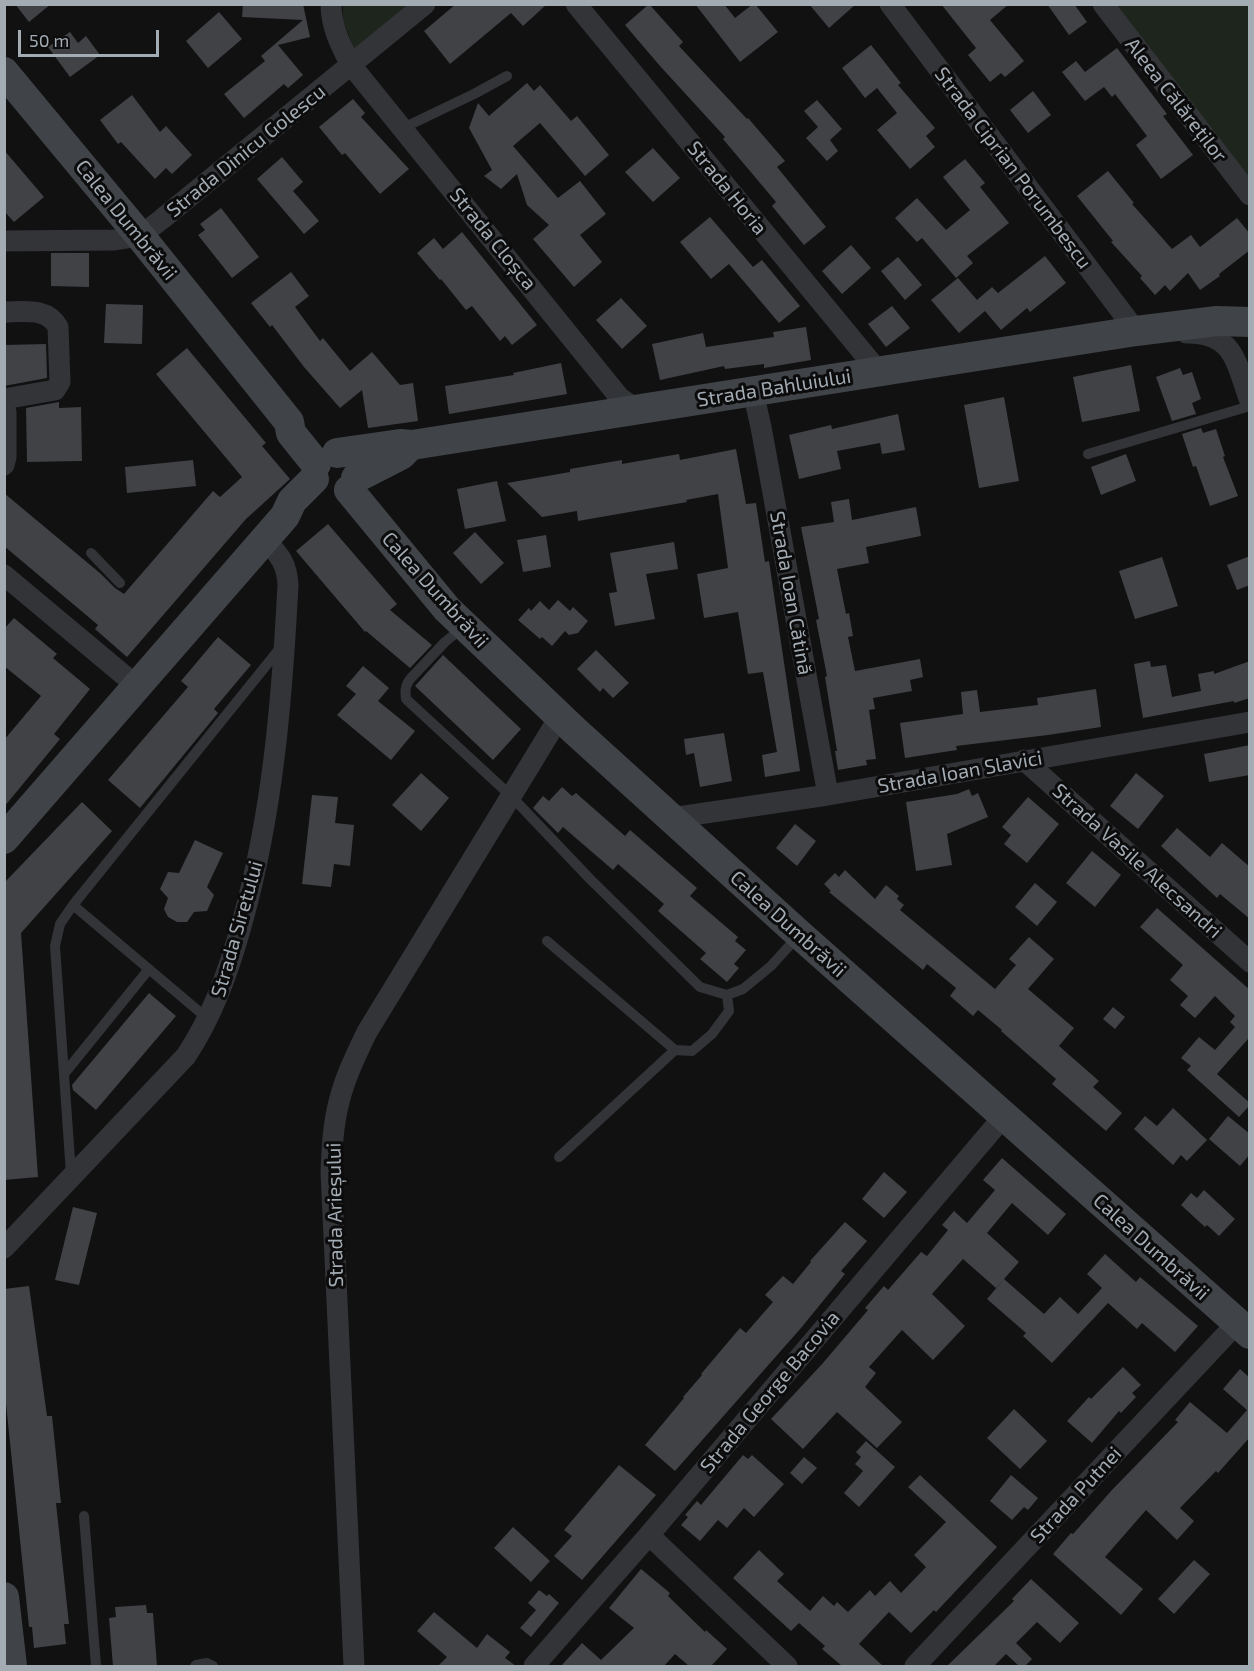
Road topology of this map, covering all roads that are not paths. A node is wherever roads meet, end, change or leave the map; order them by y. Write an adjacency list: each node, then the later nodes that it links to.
1 (331, 4): 6 (street, Strada Cloșca)
2 (425, 4): 6 (street, Strada Dinicu Golescu)
3 (576, 4): 18 (street, Strada Horia)
4 (890, 4): 15 (street, Strada Ciprian Porumbescu)
5 (1103, 4): 10 (street, Aleea Călăreților)
6 (351, 65): 9 (street, Strada Cloșca); 11 (street, Strada Dinicu Golescu)
7 (5, 73): 11 (main road, Calea Dumbrăvii)
8 (507, 76): 9 (lane)
9 (403, 128): 23 (street, Strada Cloșca)
10 (1250, 195)
11 (140, 236): 12 (street); 26 (main road, Calea Dumbrăvii)
12 (4, 241)
13 (4, 312): 20 (street)
14 (1250, 322): 15 (main road, Strada Bahluiului)
15 (1136, 332): 17 (street); 18 (main road, Strada Bahluiului)
16 (1250, 332): 17 (street)
17 (1232, 354): 21 (street)
18 (879, 372): 19 (main road, Strada Bahluiului)
19 (753, 392): 23 (main road, Strada Bahluiului); 37 (street, Strada Ioan Cătină)
20 (4, 399)
21 (1250, 404): 24 (lane)
22 (4, 406): 25 (street)
23 (638, 410): 26 (main road, Strada Bahluiului)
24 (1088, 454)
25 (4, 465)
26 (332, 472): 27 (main road); 31 (main road, Calea Dumbrăvii)
27 (265, 540): 32 (street, Strada Siretului); 33 (main road)
28 (92, 553): 30 (lane)
29 (4, 575): 33 (street)
30 (120, 583)
31 (464, 627): 34 (main road, Calea Dumbrăvii); 38 (lane)
32 (285, 642): 41 (lane); 47 (street, Strada Siretului)
33 (138, 687): 40 (main road)
34 (560, 716): 38 (street, Strada Arieșului); 39 (main road, Calea Dumbrăvii)
35 (1250, 722): 36 (street, Strada Ioan Slavici)
36 (1024, 760): 37 (street, Strada Ioan Slavici); 44 (street, Strada Vasile Alecsandri)
37 (828, 795): 39 (street, Strada Ioan Slavici)
38 (511, 796): 46 (lane); 62 (street, Strada Arieșului)
39 (671, 818): 42 (main road, Calea Dumbrăvii)
40 (4, 839)
41 (73, 905): 45 (lane); 49 (lane)
42 (800, 935): 46 (lane); 50 (main road, Calea Dumbrăvii)
43 (547, 941): 48 (lane)
44 (1250, 962)
45 (149, 969): 47 (lane); 49 (lane)
46 (727, 995): 48 (lane)
47 (208, 1018): 52 (street, Strada Siretului)
48 (675, 1050): 51 (lane)
49 (64, 1074): 52 (lane)
50 (1004, 1116): 54 (main road, Calea Dumbrăvii); 56 (street, Strada George Bacovia)
51 (559, 1157)
52 (71, 1178): 53 (street, Strada Siretului)
53 (4, 1248)
54 (1243, 1329): 65 (street, Strada Putnei)
55 (84, 1516): 59 (lane)
56 (649, 1535): 63 (street, Strada George Bacovia); 64 (street)
57 (4, 1597): 58 (main road)
58 (12, 1666)
59 (96, 1666)
60 (195, 1666): 61 (lane)
61 (213, 1666)
62 (354, 1666)
63 (534, 1666)
64 (787, 1666)
65 (915, 1666)

